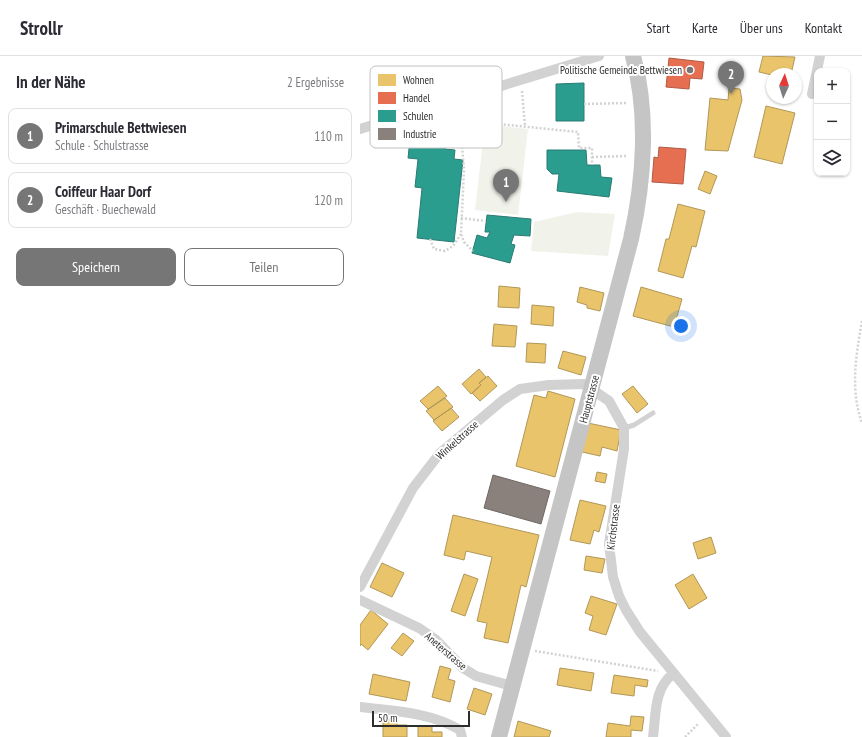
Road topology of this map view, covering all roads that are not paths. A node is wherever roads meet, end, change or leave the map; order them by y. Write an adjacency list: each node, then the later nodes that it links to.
1 (599, 56): 4 (street)
2 (633, 56): 8 (main road, Hauptstrasse)
3 (820, 56): 5 (street)
4 (502, 85)
5 (812, 94)
6 (370, 126): 7 (street)
7 (360, 129)
8 (591, 389): 10 (street, Kirchstrasse); 11 (street, Winkelstrasse); 14 (main road, Hauptstrasse)
9 (653, 413): 10 (lane)
10 (624, 428): 13 (street, Kirchstrasse)
11 (360, 587)
12 (360, 600): 14 (street, Aneterstrasse)
13 (673, 674): 18 (street); 19 (street, Kirchstrasse)
14 (512, 686): 17 (main road, Hauptstrasse)
15 (360, 707): 16 (street)
16 (462, 737)
17 (499, 737)
18 (653, 737)
19 (726, 737)

